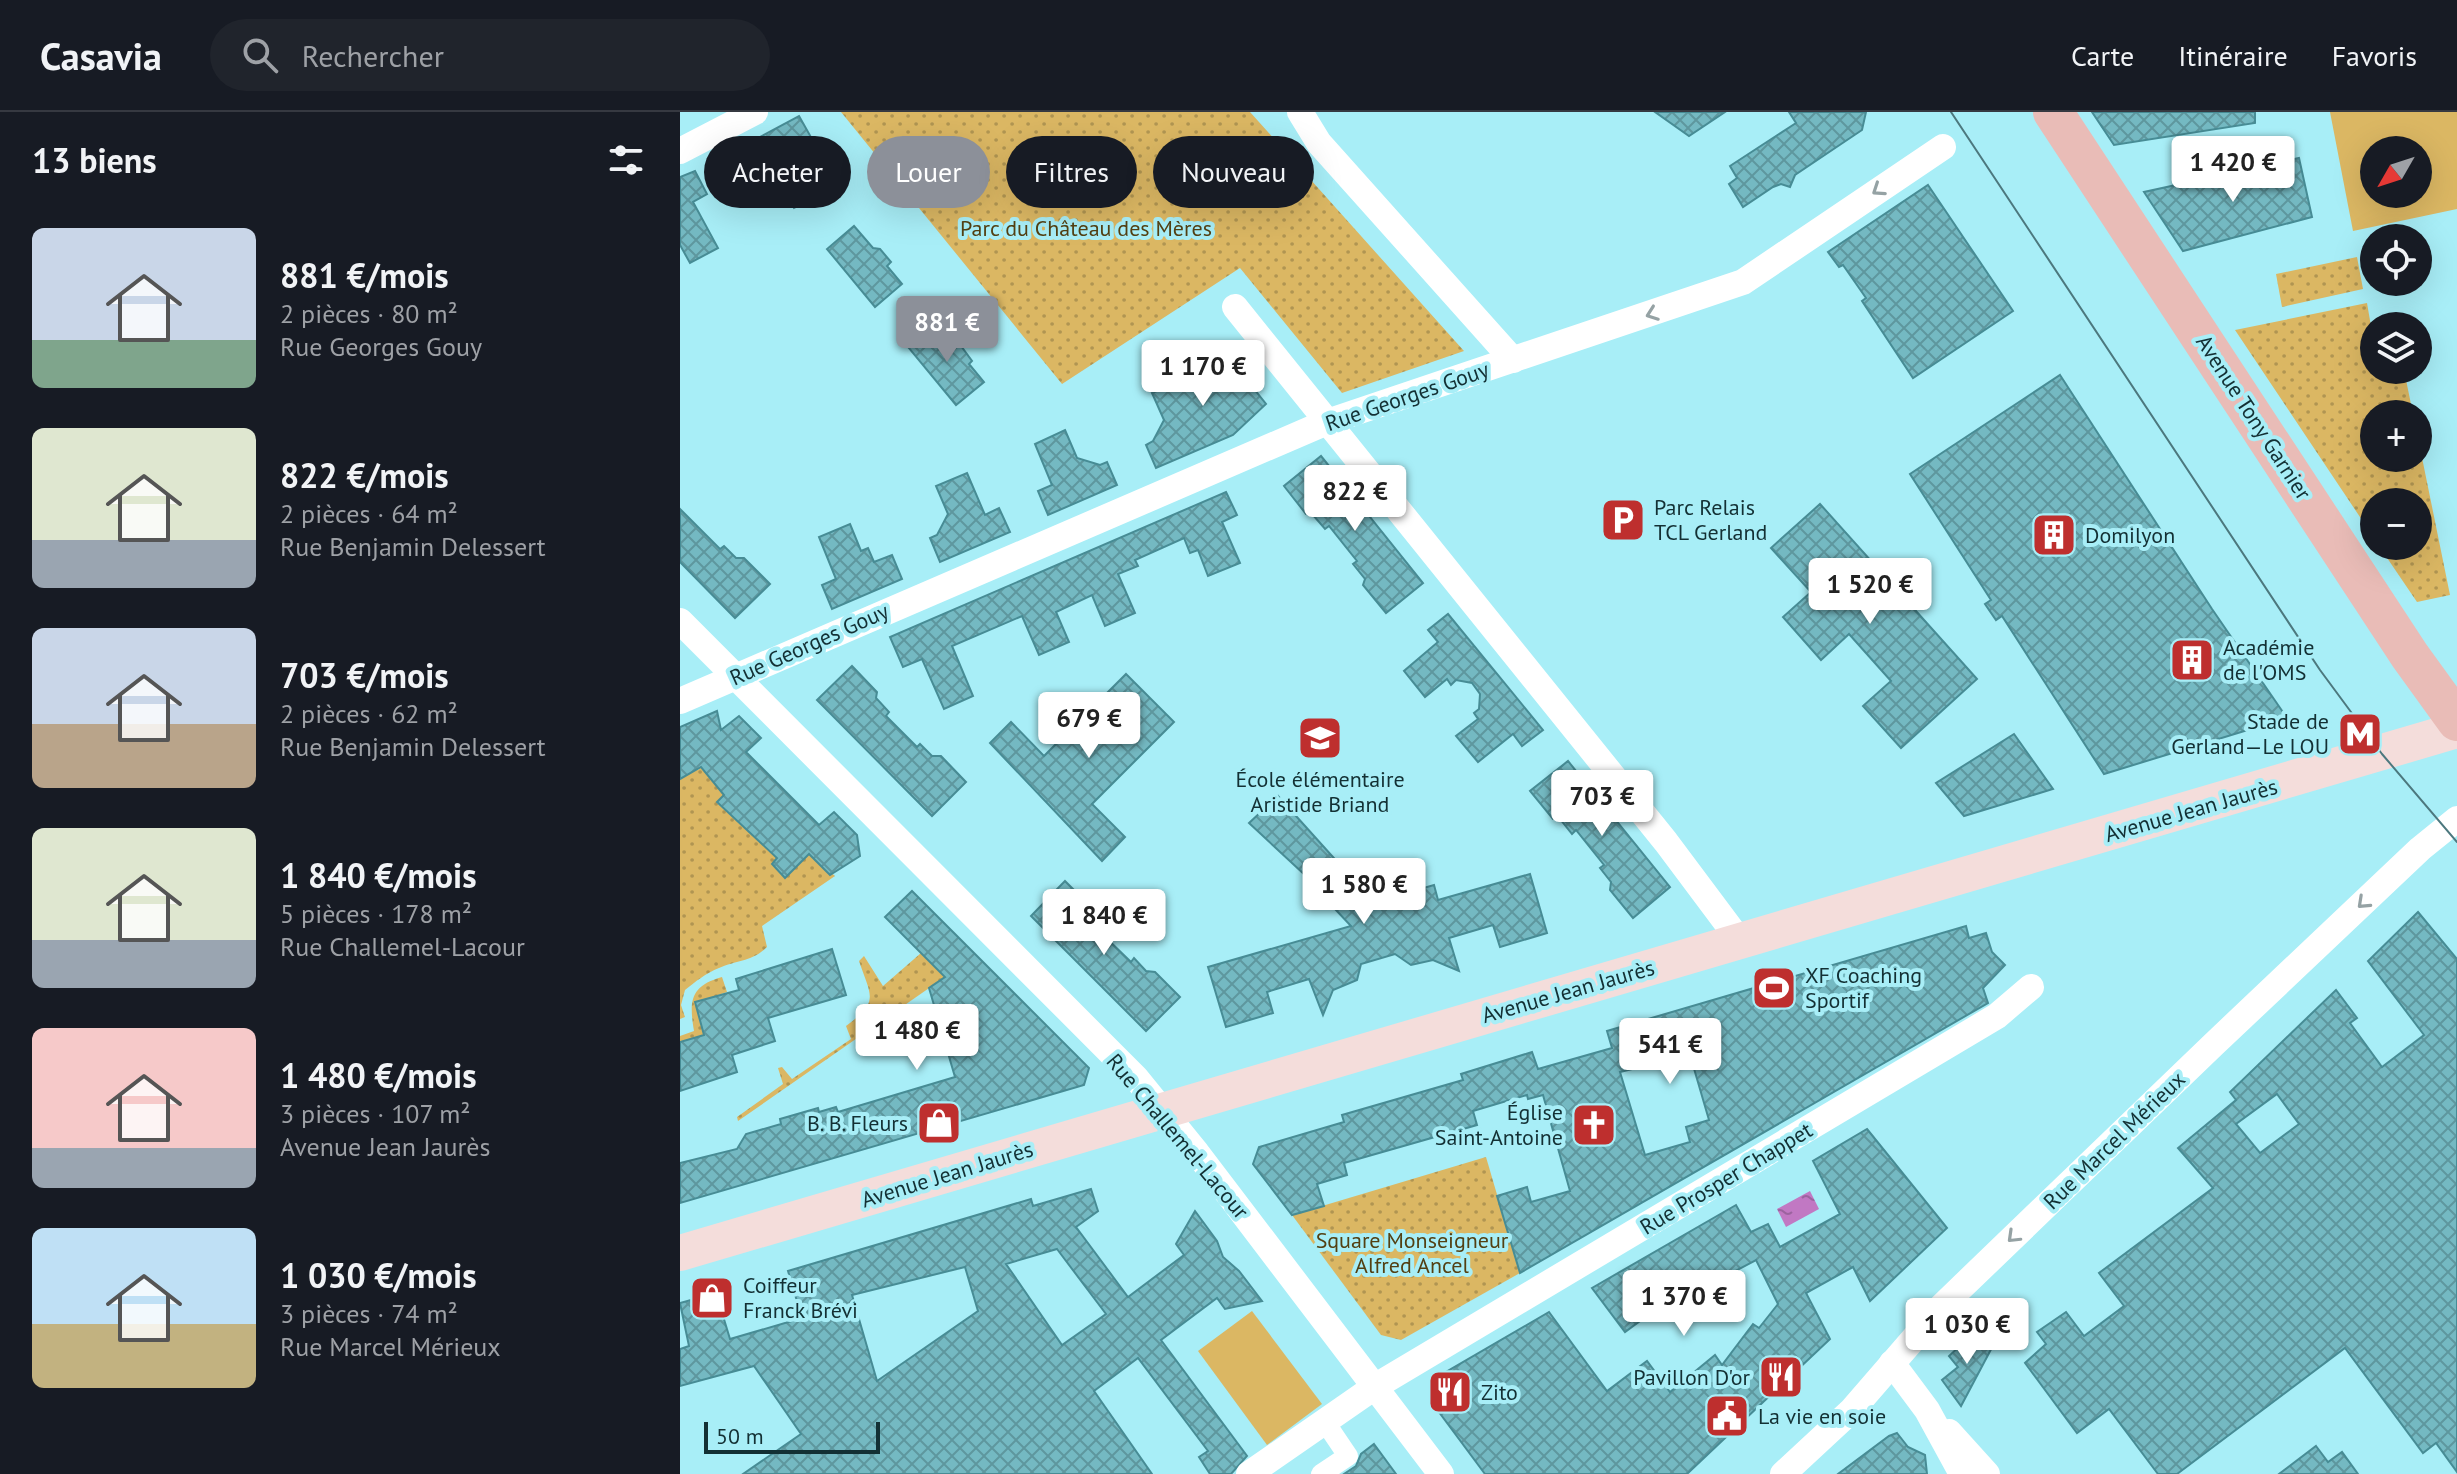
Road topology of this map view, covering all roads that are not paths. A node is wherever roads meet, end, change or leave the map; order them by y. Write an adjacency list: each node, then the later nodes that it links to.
1 (755, 112): 5 (street)
2 (1300, 112): 7 (street)
3 (2053, 112): 12 (main road, Avenue Tony Garnier)
4 (1943, 147): 7 (street, Rue Georges Gouy, one-way to 7)
5 (680, 151)
6 (1235, 307): 8 (street)
7 (1513, 360): 8 (street, Rue Georges Gouy)
8 (1327, 422): 10 (street, Rue Georges Gouy); 15 (street)
9 (680, 621): 10 (street, Rue Challemel-Lacour)
10 (736, 676): 11 (street, Rue Georges Gouy); 17 (street, Rue Challemel-Lacour)
11 (680, 701)
12 (2457, 721)
13 (2457, 730): 15 (main road, Avenue Jean Jaurès)
14 (2457, 819): 19 (street, Rue Marcel Mérieux, one-way to 19)
15 (1740, 941): 17 (main road, Avenue Jean Jaurès)
16 (2031, 987): 20 (street, Rue Prosper Chappet)
17 (1162, 1111): 18 (main road, Avenue Jean Jaurès); 20 (street, Rue Challemel-Lacour)
18 (680, 1253)
19 (1892, 1363): 21 (street); 26 (street, Rue Marcel Mérieux)
20 (1376, 1386): 22 (street, Rue Prosper Chappet); 25 (street, Rue Challemel-Lacour)
21 (1927, 1411): 27 (street); 28 (street)
22 (1325, 1422): 23 (street, Rue Prosper Chappet); 24 (street)
23 (1249, 1474)
24 (1321, 1474)
25 (1441, 1474)
26 (1783, 1474)
27 (1962, 1474)
28 (1987, 1474)

